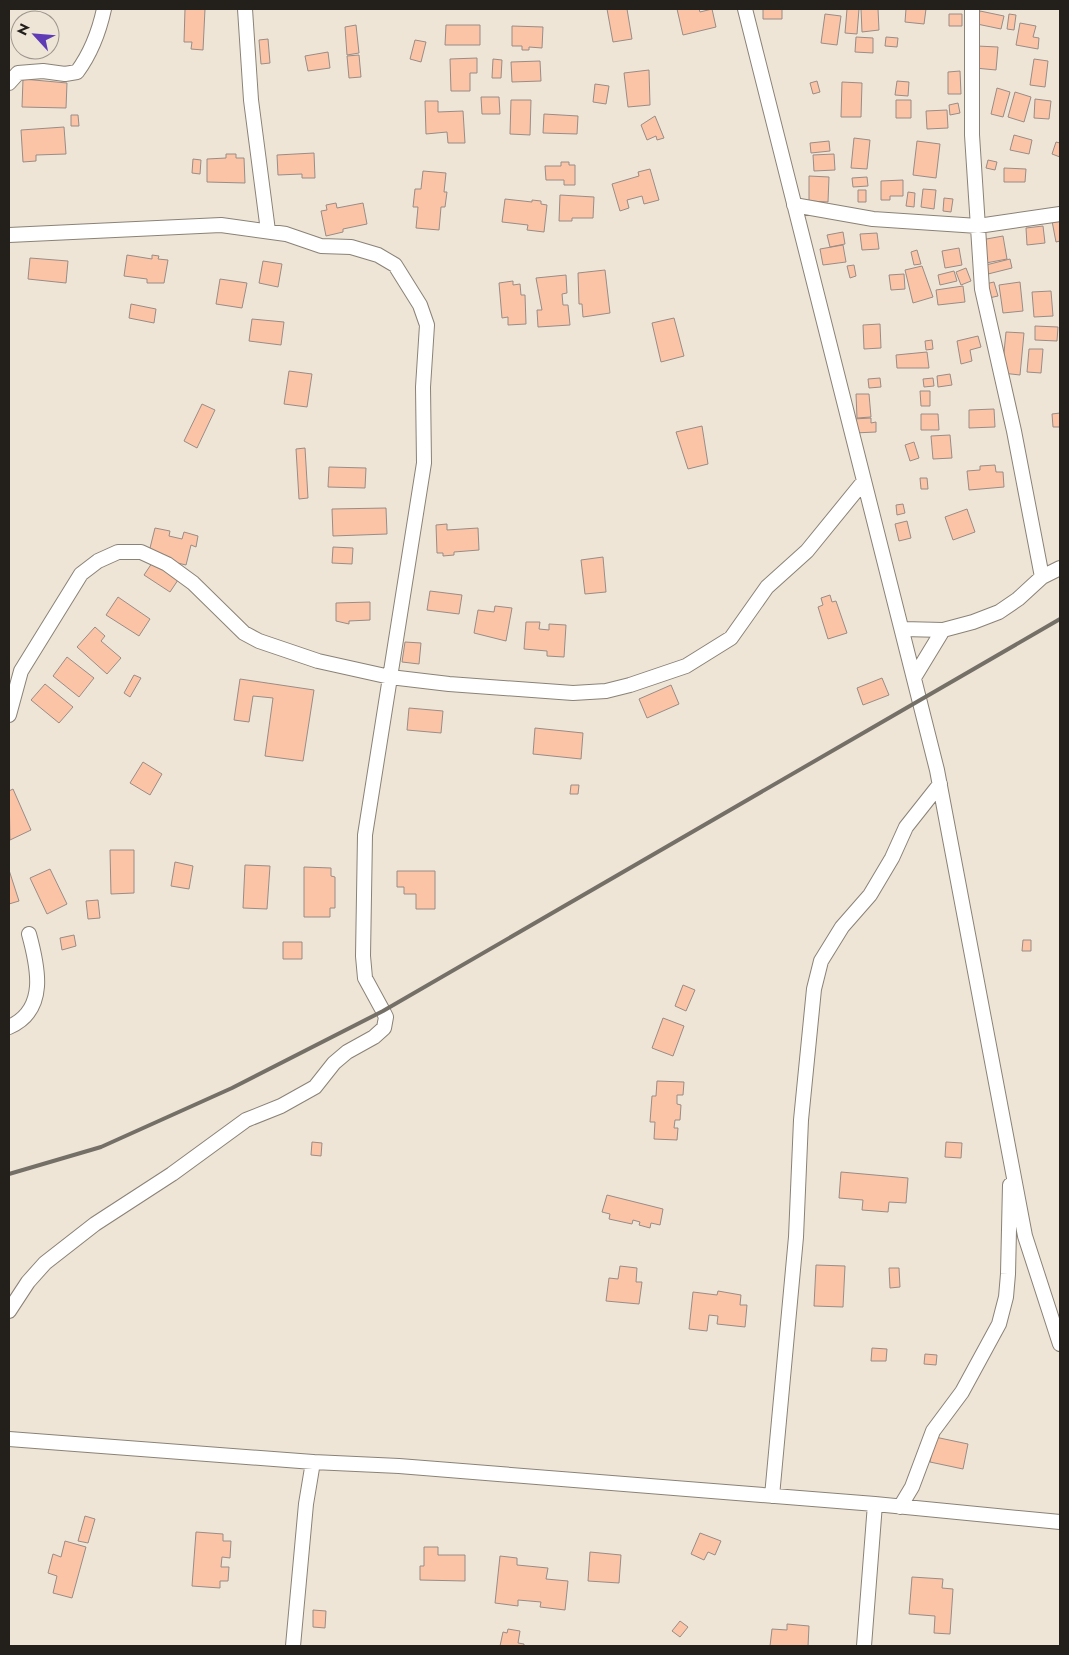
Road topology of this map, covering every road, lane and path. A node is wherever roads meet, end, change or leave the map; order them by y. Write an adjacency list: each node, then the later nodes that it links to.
1 (104, 9): 5 (street)
2 (245, 9): 9 (street)
3 (745, 9): 6 (street)
4 (972, 9): 8 (street)
5 (9, 83)
6 (794, 206): 8 (street); 11 (street)
7 (1060, 214): 8 (street)
8 (978, 226): 13 (street)
9 (268, 231): 10 (street); 17 (street)
10 (9, 235)
11 (864, 481): 14 (street); 17 (street)
12 (1060, 568): 13 (street)
13 (1042, 577): 15 (street)
14 (903, 629): 15 (street); 16 (street)
15 (943, 630): 16 (street)
16 (915, 676): 19 (street)
17 (390, 677): 18 (street); 23 (street)
18 (9, 715)
19 (940, 784): 22 (street); 27 (street)
20 (29, 934): 21 (street)
21 (9, 1028)
22 (1011, 1163): 24 (street); 29 (street)
23 (9, 1311)
24 (1060, 1344)
25 (9, 1439): 26 (street)
26 (313, 1462): 27 (street); 31 (street)
27 (772, 1496): 28 (street)
28 (875, 1504): 29 (street); 32 (street)
29 (900, 1507): 30 (street)
30 (1060, 1522)
31 (293, 1646)
32 (864, 1646)

